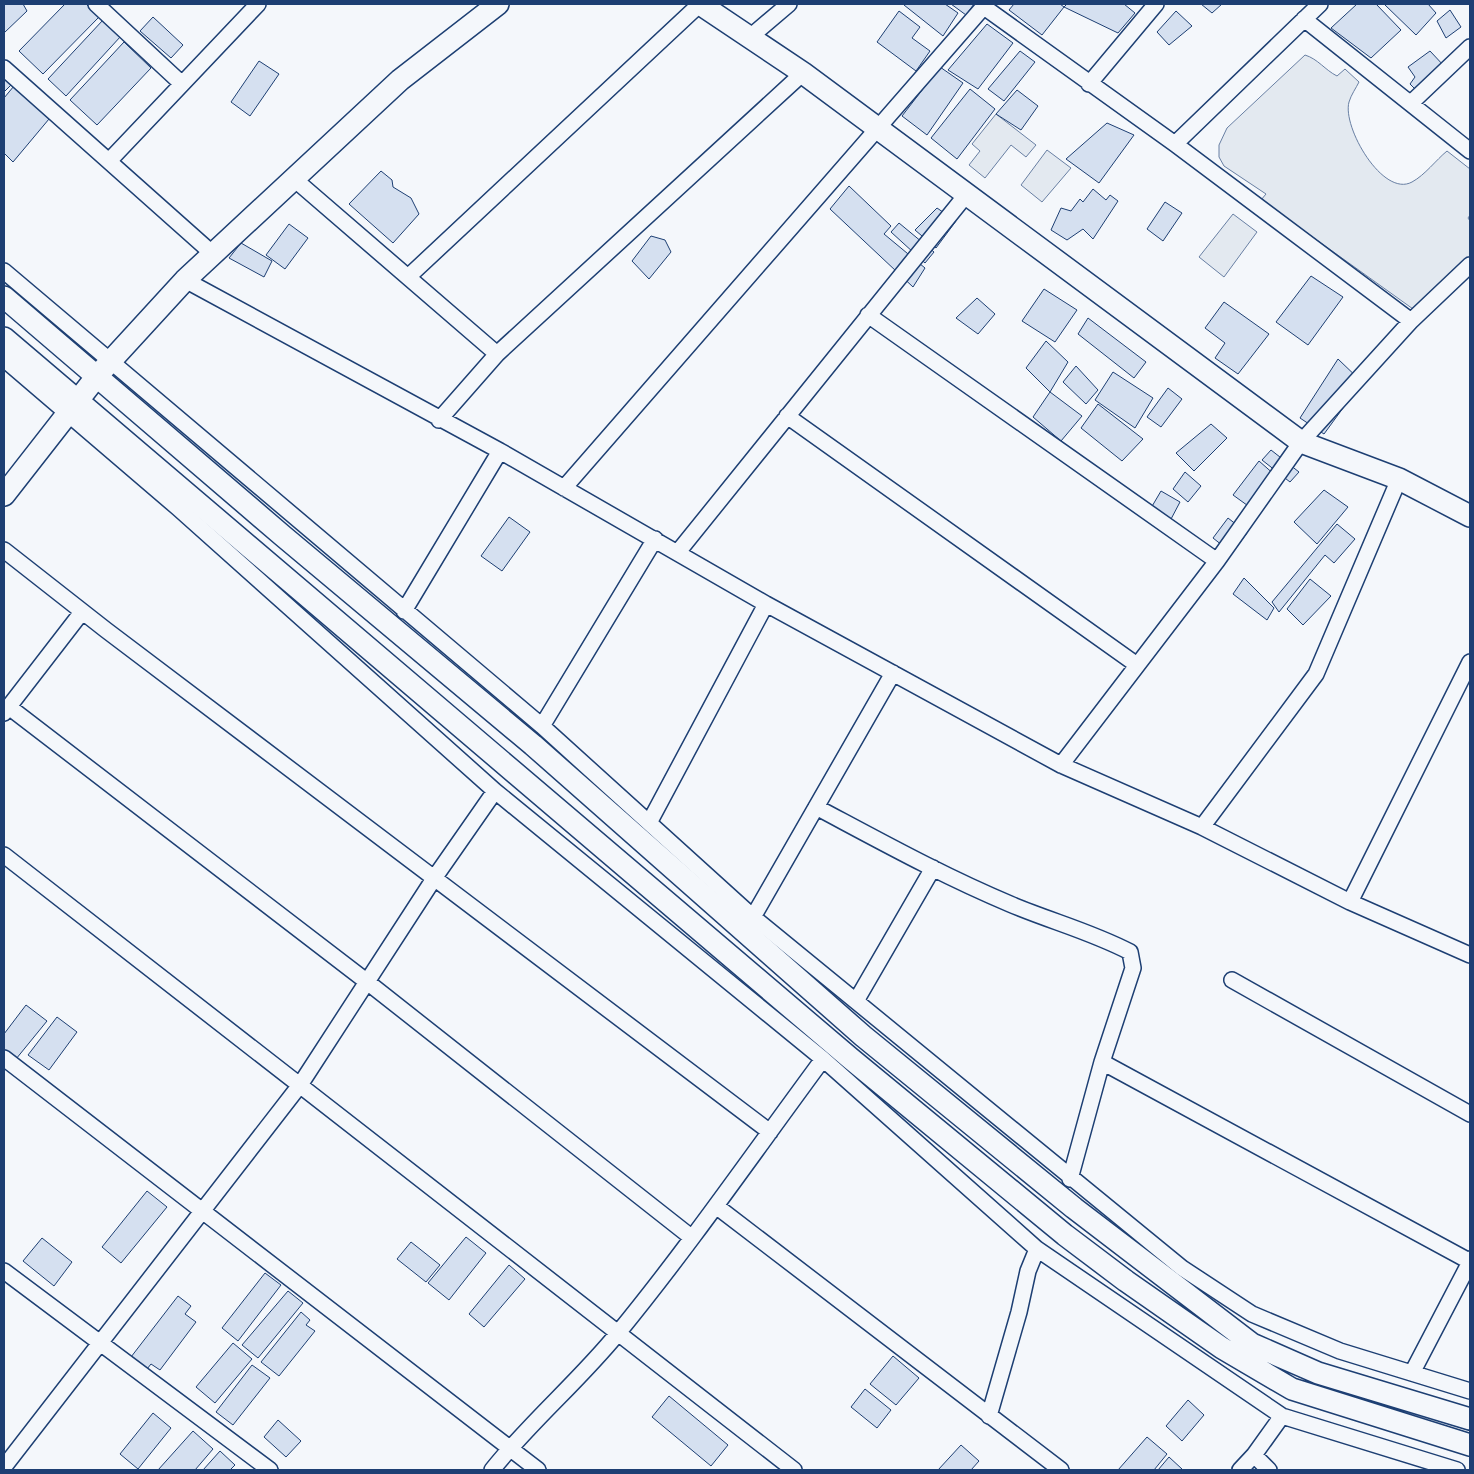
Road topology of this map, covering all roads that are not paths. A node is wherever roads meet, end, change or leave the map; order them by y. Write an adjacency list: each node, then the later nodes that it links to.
1 (96, 4): 14 (street)
2 (258, 4): 14 (street)
3 (498, 4): 21 (street)
4 (700, 4): 10 (street); 26 (street)
5 (789, 4): 10 (street)
6 (1156, 4): 15 (street)
7 (1320, 4): 9 (street)
8 (985, 5): 15 (street); 17 (street)
9 (1304, 19): 16 (street); 18 (street)
10 (750, 37): 13 (street)
11 (1470, 47): 16 (street)
12 (4, 68): 20 (street)
13 (803, 73): 17 (street); 32 (street)
14 (182, 84): 20 (street)
15 (1089, 84): 18 (street)
16 (1411, 103): 19 (street)
17 (877, 127): 22 (street); 41 (street)
18 (1175, 144): 30 (street)
19 (1470, 151)
20 (109, 161): 23 (street)
21 (293, 178): 23 (street); 26 (street)
22 (966, 195): 29 (street); 38 (street)
23 (213, 254): 27 (street)
24 (1470, 265): 30 (street)
25 (4, 271): 34 (street)
26 (408, 277): 32 (street)
27 (185, 280): 34 (street); 37 (street)
28 (4, 297): 34 (street)
29 (868, 316): 36 (street); 47 (street)
30 (1411, 321): 38 (street)
31 (4, 338): 35 (street)
32 (497, 354): 37 (street)
33 (4, 359): 35 (street)
34 (104, 368): 35 (street); 49 (street); 89 (street)
35 (72, 407): 42 (street); 57 (street); 90 (street)
36 (788, 416): 46 (street); 52 (street)
37 (439, 420): 39 (street)
38 (1301, 442): 40 (street); 47 (street)
39 (500, 452): 41 (street); 49 (street)
40 (1399, 479): 43 (street); 60 (street)
41 (564, 488): 44 (street)
42 (4, 495)
43 (1470, 516)
44 (655, 539): 46 (street); 55 (street)
45 (4, 550): 50 (street)
46 (678, 552): 48 (street)
47 (1217, 561): 52 (street)
48 (766, 604): 53 (street); 59 (street)
49 (404, 611): 55 (street)
50 (82, 612): 54 (street); 63 (street)
51 (1470, 662): 64 (street)
52 (1137, 665): 56 (street)
53 (893, 672): 56 (street); 58 (street)
54 (6, 710): 68 (street)
55 (542, 726): 59 (street)
56 (1062, 765): 60 (street)
57 (495, 791): 63 (street); 71 (street)
58 (816, 808): 62 (street); 65 (street)
59 (649, 824): 65 (street)
60 (1202, 828): 64 (street)
61 (4, 855): 73 (street)
62 (933, 868): 69 (street); 72 (street)
63 (435, 878): 68 (street); 75 (street)
64 (1350, 902): 66 (street)
65 (753, 917): 69 (street)
66 (1468, 950)
67 (1232, 980): 74 (street)
68 (366, 981): 73 (street); 79 (street)
69 (856, 1001): 76 (street)
70 (4, 1058): 78 (street)
71 (823, 1059): 75 (street); 80 (street)
72 (1102, 1062): 76 (street); 81 (street)
73 (300, 1085): 78 (street); 83 (street)
74 (1470, 1114)
75 (770, 1132): 77 (street)
76 (1070, 1179): 85 (street)
77 (716, 1206): 79 (street); 87 (street)
78 (202, 1211): 84 (street); 91 (street)
79 (691, 1237): 83 (street)
80 (1037, 1249): 87 (street); 88 (street)
81 (1470, 1261): 85 (street)
82 (4, 1271): 84 (street)
83 (617, 1334): 91 (street); 97 (street)
84 (100, 1344): 93 (street); 94 (street)
85 (1412, 1373): 86 (street)
86 (1470, 1391)
87 (989, 1416): 98 (street)
88 (1282, 1416): 92 (street); 101 (street)
89 (1470, 1419)
90 (1470, 1445)
91 (510, 1448): 95 (street); 96 (street)
92 (1254, 1455): 99 (street); 100 (street)
93 (5, 1469)
94 (270, 1470)
95 (492, 1470)
96 (538, 1470)
97 (794, 1470)
98 (1061, 1470)
99 (1240, 1470)
100 (1270, 1470)
101 (1457, 1470)

